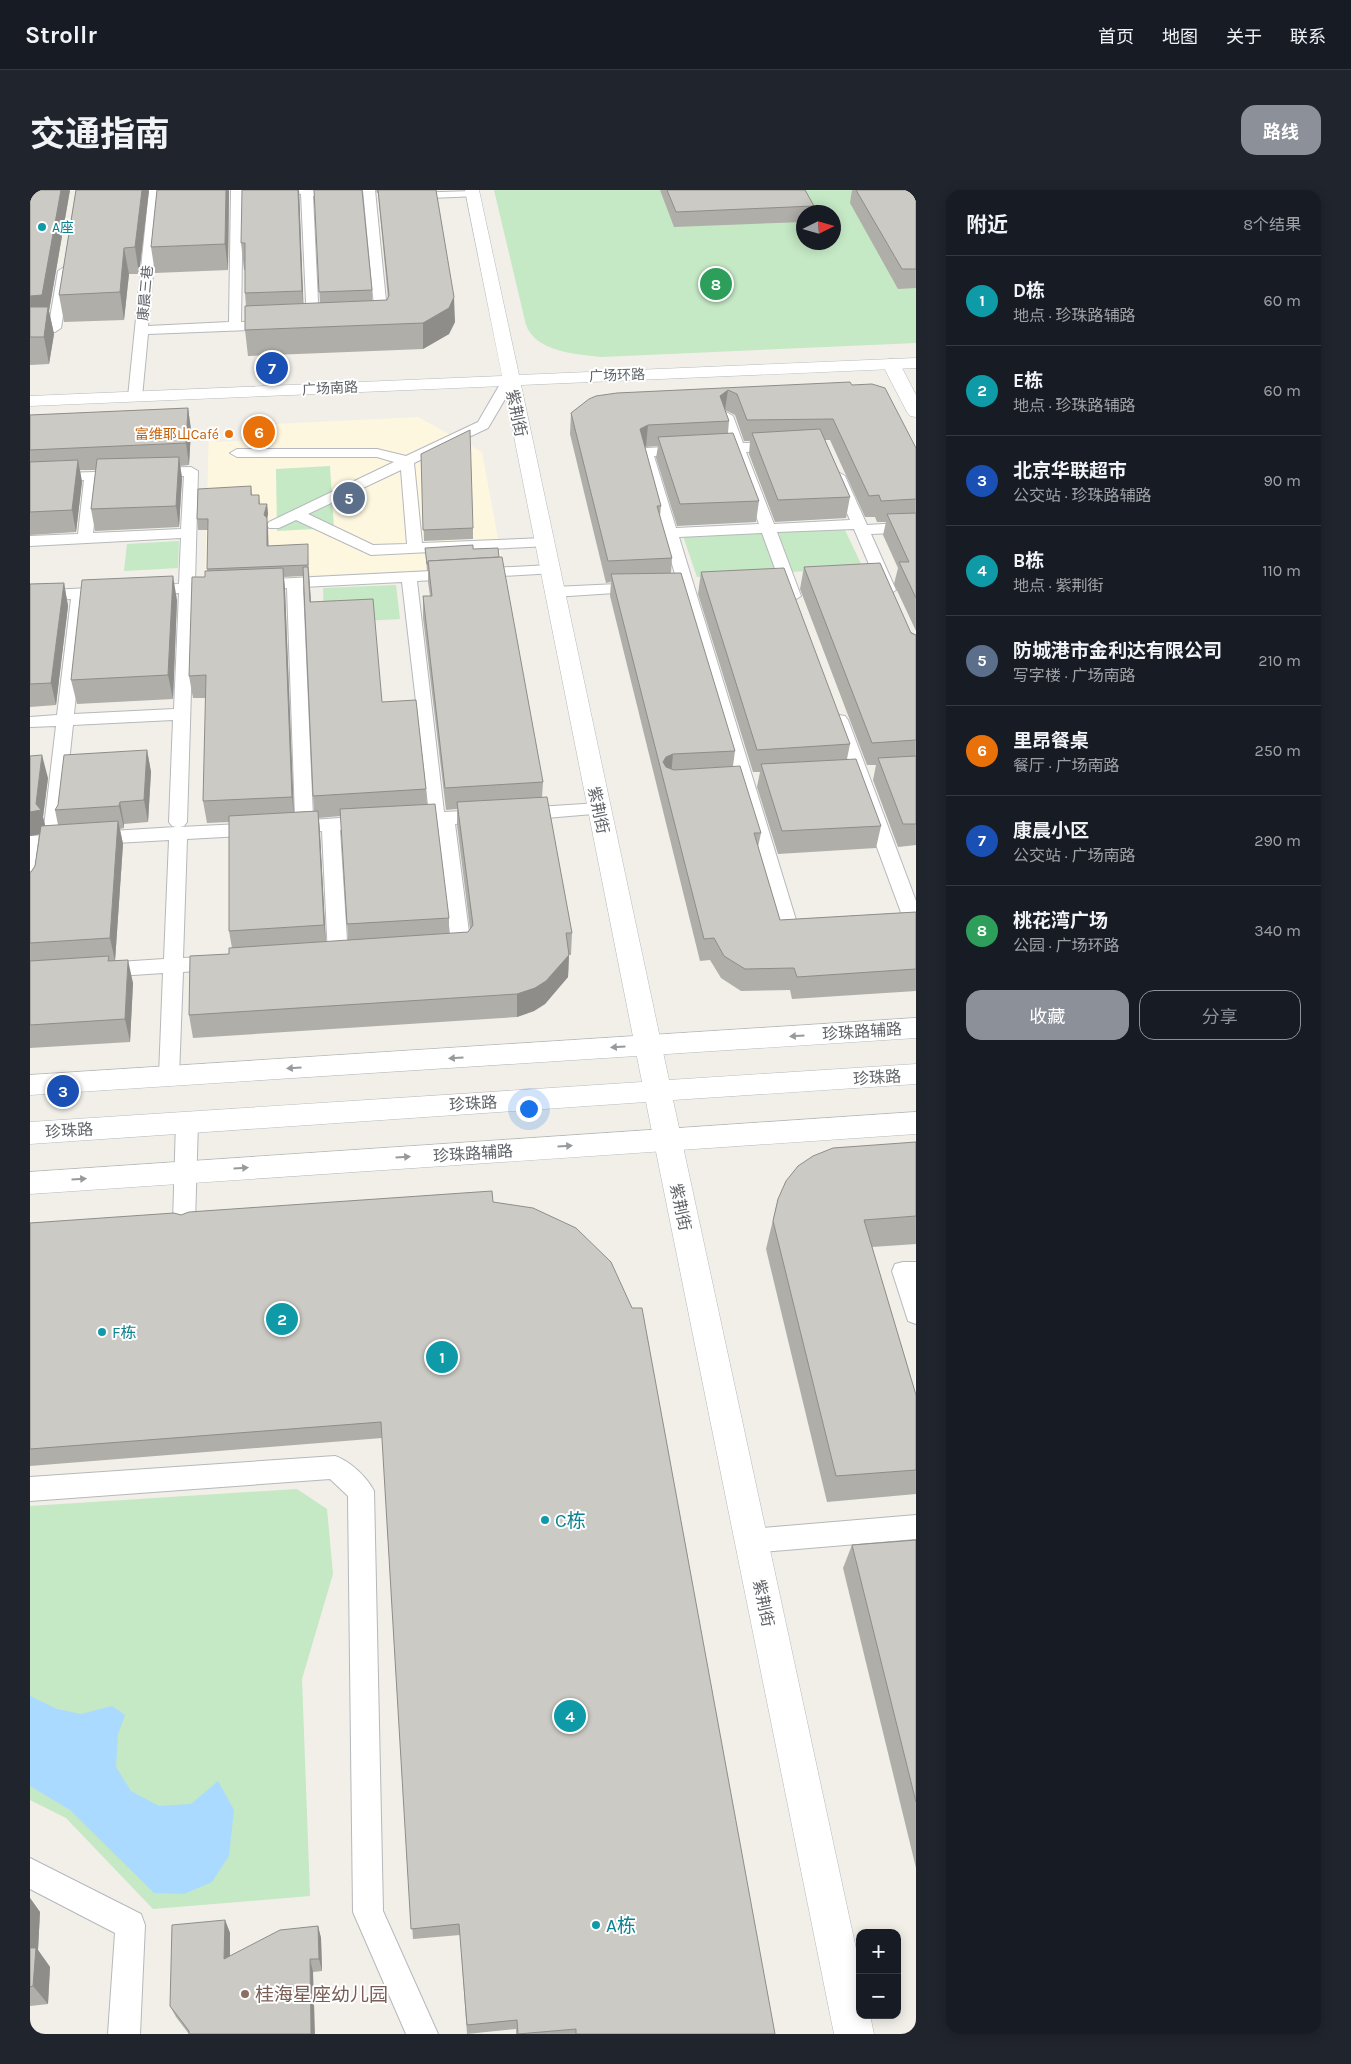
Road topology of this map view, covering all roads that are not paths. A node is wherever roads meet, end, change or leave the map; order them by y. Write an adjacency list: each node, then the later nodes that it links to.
1 (155, 190): 14 (lane, 康晨三巷)
2 (237, 190): 12 (lane)
3 (294, 190): 4 (lane)
4 (307, 192): 6 (lane); 10 (lane)
5 (473, 192): 7 (lane); 17 (street)
6 (366, 195): 9 (lane)
7 (398, 196)
8 (66, 254): 13 (lane)
9 (362, 321)
10 (313, 323)
11 (283, 324): 12 (lane)
12 (234, 326): 14 (lane)
13 (30, 328)
14 (142, 330): 18 (lane, 康晨三巷)
15 (916, 363): 16 (street, 广场环路)
16 (892, 364): 17 (street, 广场环路); 20 (street)
17 (510, 379): 18 (street, 广场南路); 25 (lane); 38 (street, 紫荆街)
18 (135, 397): 19 (street, 广场南路)
19 (30, 401)
20 (916, 412)
21 (726, 416): 23 (lane)
22 (795, 445): 23 (lane)
23 (738, 448): 33 (lane); 35 (lane)
24 (237, 453): 25 (lane)
25 (407, 461): 29 (lane); 39 (lane)
26 (831, 462): 31 (lane)
27 (92, 475): 28 (lane); 34 (lane); 36 (lane)
28 (30, 478)
29 (296, 514): 30 (lane); 39 (lane)
30 (274, 525)
31 (860, 527): 32 (lane); 33 (lane); 40 (lane)
32 (916, 527)
33 (768, 528): 35 (lane); 43 (lane)
34 (189, 533): 36 (lane); 50 (lane)
35 (670, 533): 49 (lane)
36 (86, 538): 37 (lane)
37 (30, 541)
38 (544, 543): 39 (lane); 45 (street, 紫荆街)
39 (415, 548)
40 (882, 576): 41 (lane); 53 (lane)
41 (863, 577)
42 (409, 578): 45 (lane); 47 (lane); 66 (lane)
43 (787, 580): 44 (lane); 46 (lane); 54 (lane)
44 (806, 580)
45 (552, 581): 49 (lane); 65 (street, 紫荆街)
46 (769, 582)
47 (295, 583): 50 (lane); 67 (lane)
48 (704, 585): 49 (lane)
49 (686, 586): 63 (lane)
50 (187, 588): 51 (lane); 56 (lane)
51 (79, 594): 52 (lane); 57 (lane)
52 (30, 596)
53 (893, 602)
54 (797, 608)
55 (835, 709): 60 (lane)
56 (182, 714): 57 (lane); 70 (lane)
57 (65, 720): 58 (lane); 69 (lane)
58 (30, 722)
59 (878, 772): 60 (lane)
60 (859, 773): 61 (lane); 74 (lane)
61 (840, 774)
62 (764, 779): 63 (lane)
63 (745, 780): 64 (lane); 75 (lane)
64 (726, 781)
65 (599, 809): 66 (lane); 82 (street, 紫荆街)
66 (440, 814): 68 (lane); 76 (lane)
67 (304, 817)
68 (331, 824): 70 (lane); 77 (lane)
69 (53, 827)
70 (178, 828): 71 (lane); 79 (lane)
71 (33, 842): 72 (lane)
72 (30, 888)
73 (894, 920): 74 (lane)
74 (915, 921)
75 (827, 924)
76 (432, 950)
77 (318, 957)
78 (241, 962): 79 (lane)
79 (173, 966): 80 (lane); 84 (lane)
80 (87, 971)
81 (916, 1028): 82 (street, 珍珠路辅路, one-way to 82)
82 (648, 1045): 84 (street, 珍珠路辅路, one-way to 84); 86 (street, 紫荆街)
83 (916, 1074): 86 (street, 珍珠路)
84 (169, 1076): 85 (street, 珍珠路辅路)
85 (30, 1085)
86 (657, 1091): 87 (street, 珍珠路); 90 (street, 紫荆街)
87 (187, 1122): 89 (street, 珍珠路); 91 (lane)
88 (916, 1123): 90 (street, 珍珠路辅路)
89 (30, 1133)
90 (667, 1140): 91 (street, 珍珠路辅路, one-way to 90); 98 (street, 紫荆街)
91 (186, 1172): 92 (street, 珍珠路辅路, one-way to 91); 93 (lane)
92 (30, 1182)
93 (184, 1222)
94 (916, 1270): 95 (lane)
95 (916, 1314)
96 (30, 1489): 101 (lane)
97 (916, 1528): 98 (lane)
98 (751, 1540): 102 (street, 紫荆街)
99 (30, 1873): 100 (lane)
100 (124, 2034)
101 (422, 2034)
102 (854, 2034)

